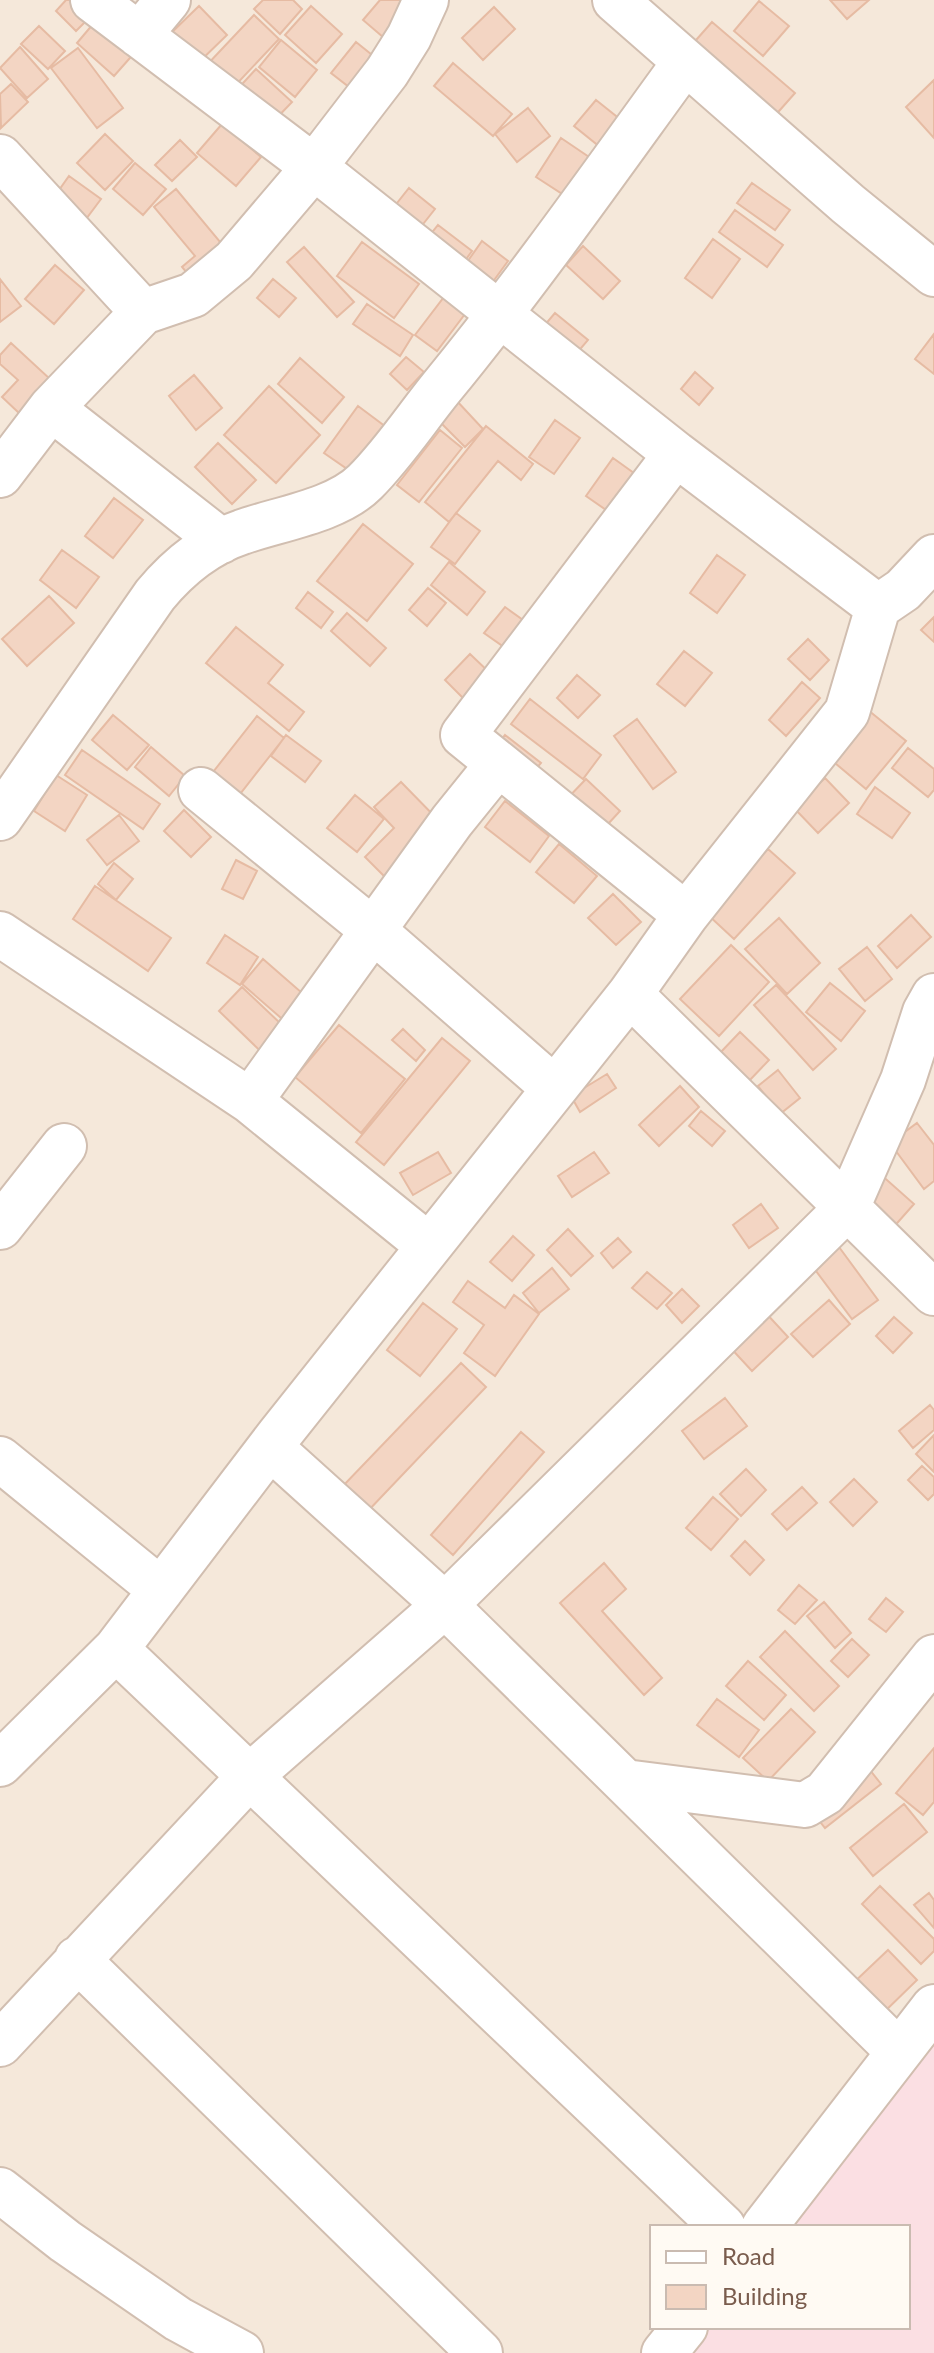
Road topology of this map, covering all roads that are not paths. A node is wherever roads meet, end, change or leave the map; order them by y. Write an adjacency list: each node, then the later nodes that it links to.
1 (93, 0): 5 (street)
2 (168, 0): 5 (street)
3 (426, 0): 8 (street)
4 (615, 0): 6 (street)
5 (139, 35): 8 (street)
6 (685, 62): 9 (street); 11 (street)
7 (0, 157): 10 (street)
8 (314, 167): 10 (street); 11 (street)
9 (934, 274)
10 (143, 312): 12 (street)
11 (502, 314): 13 (street); 15 (street)
12 (51, 408): 14 (street); 15 (street)
13 (676, 454): 17 (street); 18 (street)
14 (0, 475)
15 (221, 541): 20 (street)
16 (934, 557): 17 (street)
17 (878, 607): 21 (street)
18 (498, 764): 21 (street); 22 (street)
19 (201, 790): 22 (street)
20 (0, 818)
21 (686, 915): 24 (street)
22 (374, 931): 26 (street); 27 (street)
23 (0, 934): 27 (street)
24 (630, 994): 26 (street); 29 (street)
25 (934, 996): 29 (street)
26 (554, 1088): 31 (street)
27 (250, 1101): 31 (street)
28 (64, 1146): 30 (street)
29 (847, 1208): 32 (street); 36 (street)
30 (0, 1227)
31 (429, 1246): 33 (street)
32 (934, 1293)
33 (270, 1447): 35 (street); 36 (street)
34 (0, 1459): 35 (street)
35 (161, 1590): 37 (street)
36 (445, 1605): 40 (street); 41 (street)
37 (116, 1649): 39 (street); 40 (street)
38 (934, 1657): 41 (street)
39 (0, 1764)
40 (250, 1776): 42 (street); 47 (street)
41 (625, 1782): 45 (street)
42 (77, 1959): 44 (street); 51 (street)
43 (934, 2007): 45 (street)
44 (0, 2044)
45 (899, 2052): 48 (street)
46 (0, 2190): 50 (street)
47 (721, 2225)
48 (766, 2225)
49 (683, 2329): 52 (street)
50 (241, 2353)
51 (480, 2353)
52 (664, 2353)

